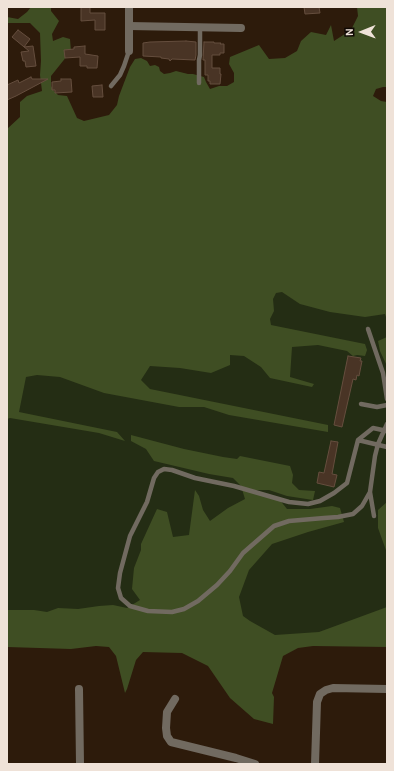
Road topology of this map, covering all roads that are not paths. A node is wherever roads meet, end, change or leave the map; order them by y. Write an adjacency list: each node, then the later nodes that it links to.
1 (129, 7): 2 (street)
2 (129, 26): 3 (street); 5 (street)
3 (200, 27): 4 (street); 6 (lane)
4 (241, 28)
5 (128, 50): 7 (lane)
6 (199, 83)
7 (111, 86)
8 (368, 329): 9 (lane)
9 (387, 398)
10 (361, 404): 11 (lane)
11 (387, 405)
12 (387, 424): 13 (lane)
13 (386, 430): 14 (lane); 15 (lane)
14 (358, 440): 15 (lane); 17 (lane)
15 (378, 444): 16 (lane); 17 (lane)
16 (387, 447)
17 (370, 492): 18 (lane)
18 (374, 516)
19 (80, 689): 22 (street)
20 (387, 689): 24 (street)
21 (175, 699): 23 (street)
22 (80, 764)
23 (252, 764)
24 (315, 764)

